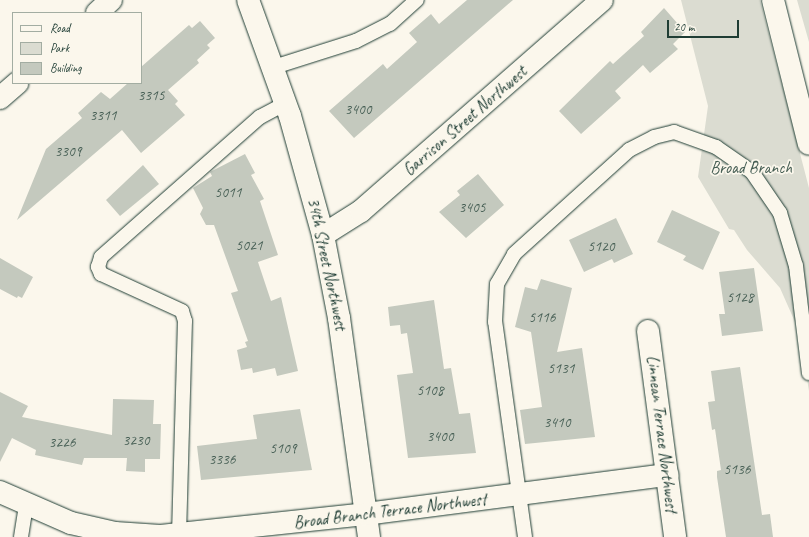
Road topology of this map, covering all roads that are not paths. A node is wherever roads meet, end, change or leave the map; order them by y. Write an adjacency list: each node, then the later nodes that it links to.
1 (111, 0): 6 (street)
2 (248, 0): 7 (street, 34th Street Northwest)
3 (417, 0): 7 (lane)
4 (602, 0): 12 (street, Garrison Street Northwest)
5 (773, 0): 11 (street)
6 (98, 12)
7 (274, 67): 10 (street, 34th Street Northwest)
8 (16, 84): 9 (street)
9 (0, 98)
10 (286, 103): 12 (street, 34th Street Northwest); 20 (lane)
11 (809, 144)
12 (323, 236): 19 (street, 34th Street Northwest)
13 (648, 330): 15 (street, Linnean Terrace Northwest)
14 (809, 373): 17 (lane)
15 (667, 475): 17 (street, Broad Branch Terrace Northwest); 25 (street, Linnean Terrace Northwest)
16 (0, 492): 18 (street, Broad Branch Terrace Northwest)
17 (519, 495): 19 (street, Broad Branch Terrace Northwest); 24 (lane)
18 (26, 505): 21 (street, Broad Branch Terrace Northwest); 22 (lane)
19 (366, 514): 20 (street, Broad Branch Terrace Northwest); 23 (street, 34th Street Northwest)
20 (180, 535): 21 (street, Broad Branch Terrace Northwest)
21 (128, 536)
22 (20, 537)
23 (369, 537)
24 (525, 537)
25 (675, 537)

